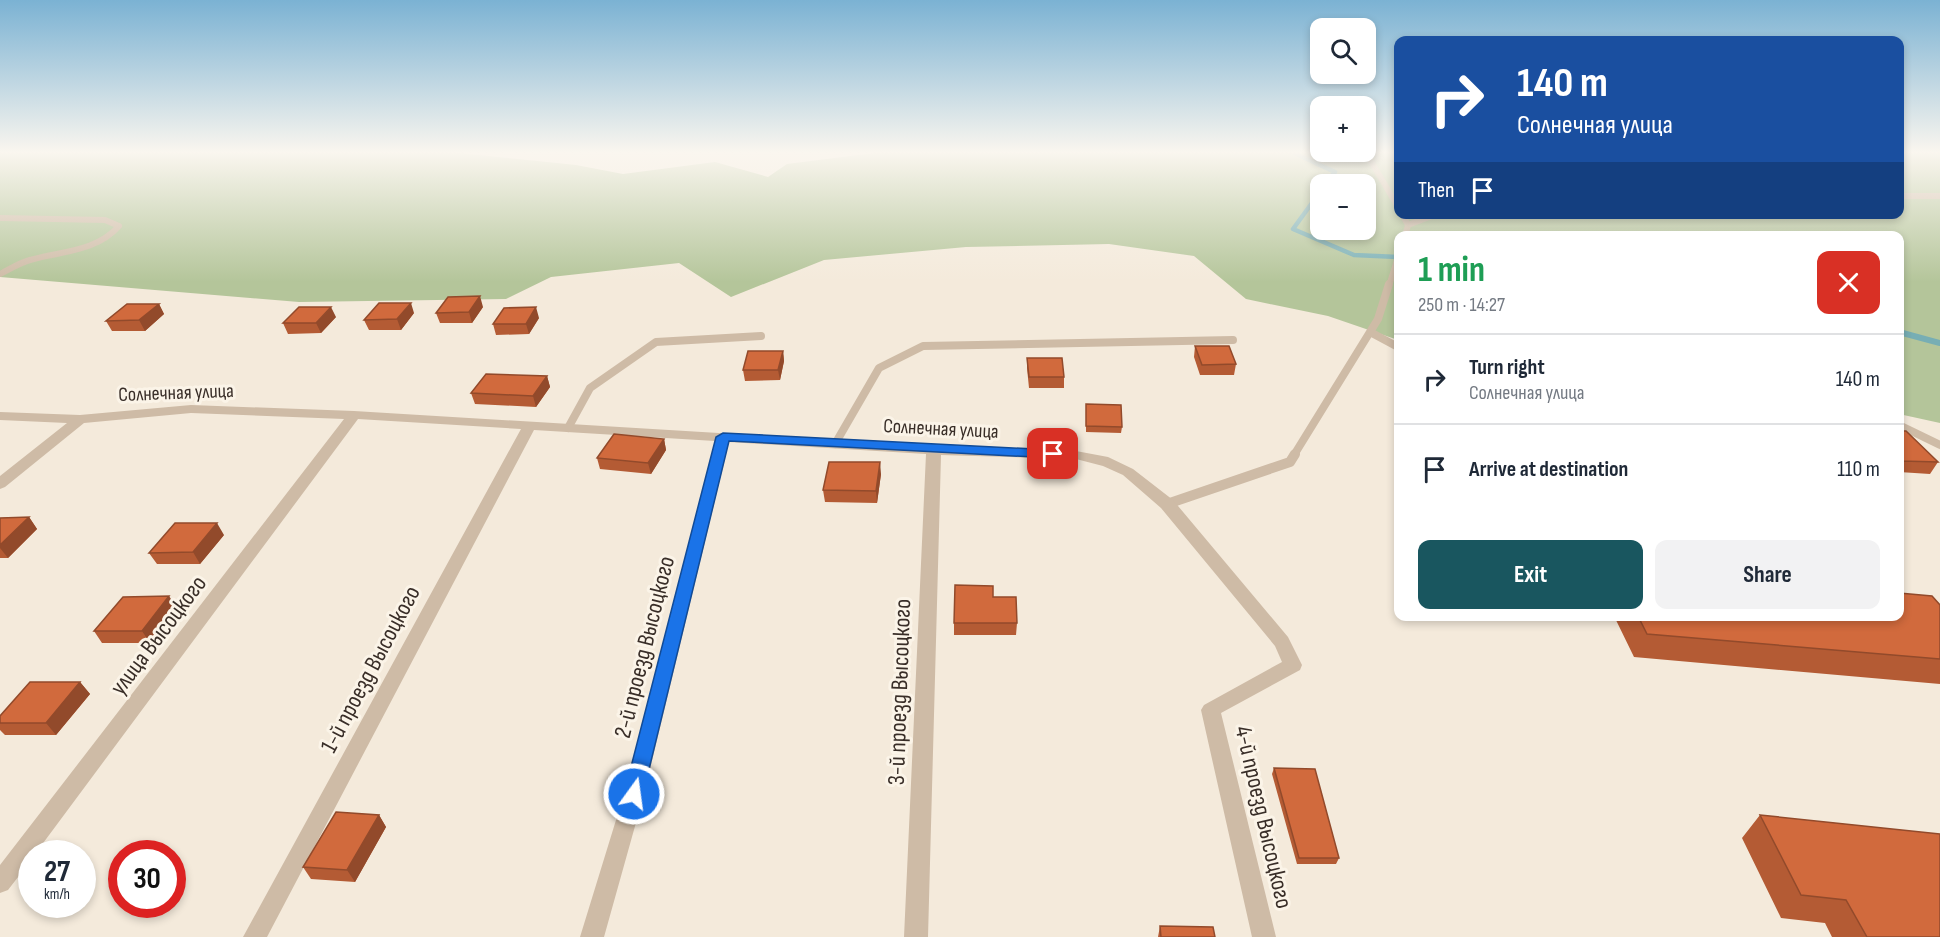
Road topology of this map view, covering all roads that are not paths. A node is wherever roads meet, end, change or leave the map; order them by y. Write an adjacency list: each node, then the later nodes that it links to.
1 (1904, 196): 2 (lane)
2 (1940, 196)
3 (0, 218): 9 (lane)
4 (1405, 219): 6 (lane)
5 (1424, 219): 6 (lane)
6 (1408, 225): 7 (lane)
7 (1406, 231)
8 (1394, 269): 10 (lane)
9 (0, 274)
10 (1370, 332): 13 (lane); 25 (lane)
11 (761, 336): 19 (lane)
12 (1233, 340): 21 (lane)
13 (1394, 345)
14 (354, 415): 16 (street, Солнечная улица); 17 (street, Солнечная улица); 27 (street, улица Высоцкого)
15 (0, 417): 16 (street, Солнечная улица)
16 (80, 419): 24 (street)
17 (530, 425): 19 (street, Солнечная улица); 28 (street, 1-й проезд Высоцкого)
18 (1904, 427): 22 (lane)
19 (568, 428): 20 (street, Солнечная улица)
20 (723, 437): 21 (street, Солнечная улица); 29 (street, 2-й проезд Высоцкого)
21 (835, 444): 23 (street, Солнечная улица)
22 (1940, 445)
23 (934, 450): 25 (street, Солнечная улица); 30 (street, 3-й проезд Высоцкого)
24 (0, 484)
25 (1167, 504): 26 (street, Солнечная улица)
26 (1211, 710): 31 (street, 4-й проезд Высоцкого)
27 (0, 883)
28 (255, 937)
29 (592, 937)
30 (916, 937)
31 (1264, 937)

